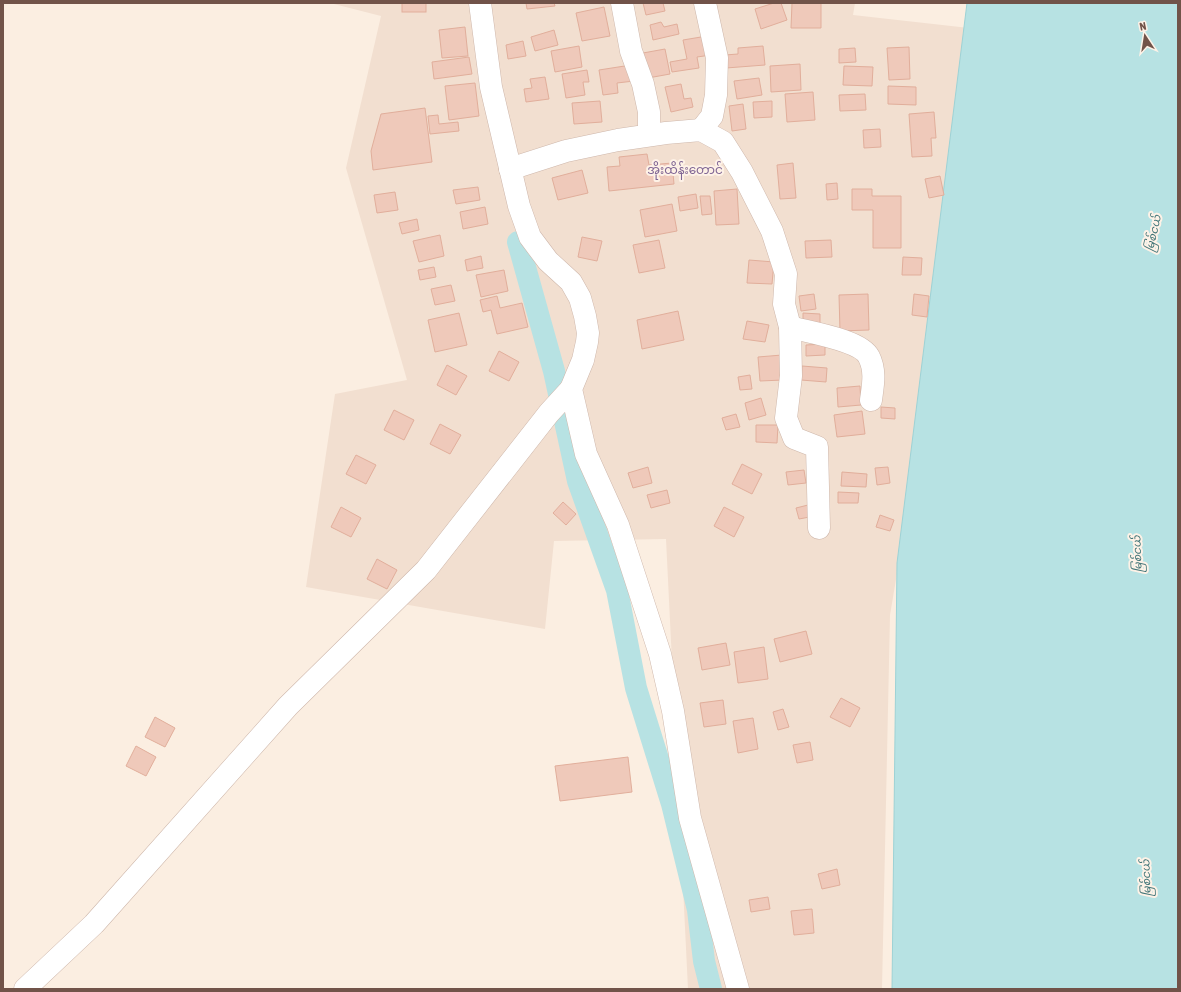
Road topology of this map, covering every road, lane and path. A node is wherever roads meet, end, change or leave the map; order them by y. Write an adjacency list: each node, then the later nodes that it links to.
1 (480, 3): 6 (street)
2 (622, 3): 5 (street)
3 (705, 3): 4 (street)
4 (701, 130): 5 (street); 7 (street)
5 (650, 135): 6 (street)
6 (510, 170): 8 (street)
7 (790, 327): 9 (street); 10 (street)
8 (571, 389): 11 (street); 12 (street)
9 (871, 400)
10 (819, 528)
11 (25, 989)
12 (738, 989)

